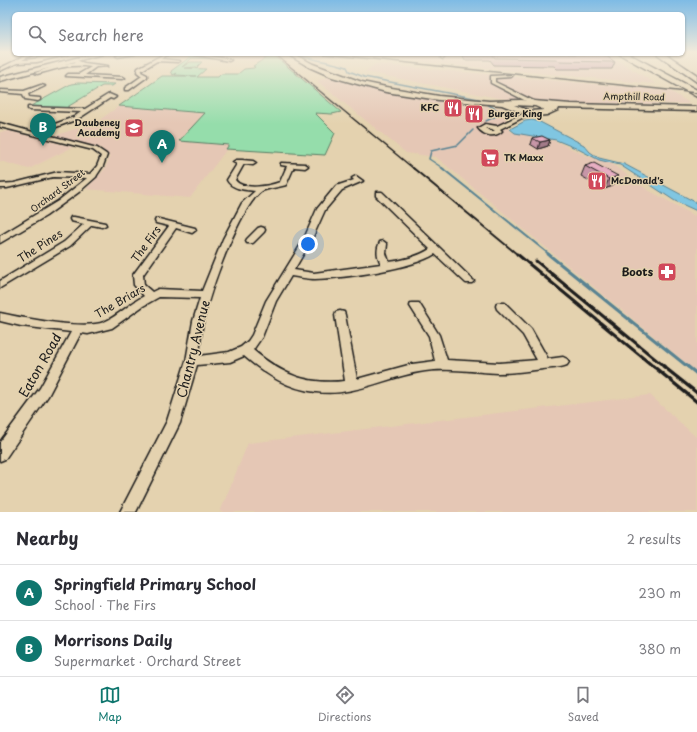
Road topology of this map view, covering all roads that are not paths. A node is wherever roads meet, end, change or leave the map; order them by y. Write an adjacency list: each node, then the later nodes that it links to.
1 (10, 76): 10 (main road)
2 (79, 76): 9 (street)
3 (145, 76): 13 (street)
4 (339, 76): 21 (main road)
5 (511, 76): 21 (street)
6 (663, 76): 17 (highway)
7 (675, 76): 14 (highway)
8 (681, 76): 11 (highway)
9 (123, 78)
10 (0, 79)
11 (697, 85)
12 (43, 86): 16 (street)
13 (134, 89)
14 (697, 89)
15 (0, 91): 16 (street)
16 (25, 93): 19 (street)
17 (697, 94)
18 (113, 97): 26 (street)
19 (38, 100)
20 (535, 103): 21 (main road, Ampthill Road); 22 (main road, Ampthill Road); 25 (main road)
21 (518, 104): 27 (main road); 27 (street)
22 (571, 106): 24 (main road, Ampthill Road); 25 (main road, Ampthill Road)
23 (30, 108): 26 (street)
24 (697, 109)
25 (548, 110): 27 (main road, Ampthill Road)
26 (86, 111): 31 (street)
27 (533, 114)
28 (0, 125): 29 (street, Orchard Street)
29 (8, 127): 30 (street); 31 (street, Orchard Street)
30 (0, 130)
31 (35, 133): 37 (street, Orchard Street)
32 (253, 163): 41 (street)
33 (283, 164): 34 (street)
34 (291, 165): 35 (street); 41 (street)
35 (305, 166)
36 (38, 172): 39 (street)
37 (94, 176): 39 (street); 50 (street, Orchard Street)
38 (356, 178): 55 (street)
39 (22, 184): 40 (street)
40 (0, 186)
41 (260, 189): 58 (street, Chantry Avenue)
42 (379, 194): 53 (street)
43 (74, 219): 45 (street)
44 (159, 221): 47 (street, The Firs)
45 (90, 223): 46 (street); 57 (street, The Pines)
46 (102, 225)
47 (174, 225): 48 (street, The Firs); 59 (street, The Firs)
48 (192, 230)
49 (261, 230): 51 (street)
50 (0, 240)
51 (250, 242)
52 (383, 244): 54 (street)
53 (436, 249): 54 (street); 56 (street)
54 (387, 266): 55 (street)
55 (288, 272): 65 (street)
56 (469, 281)
57 (0, 285)
58 (206, 294): 59 (street, The Briars); 66 (street, Chantry Avenue)
59 (150, 296): 64 (street, The Briars)
60 (415, 306): 69 (street)
61 (501, 306): 68 (street)
62 (0, 317): 64 (street, The Briars)
63 (344, 322): 70 (street)
64 (78, 329): 71 (street, Eaton Road)
65 (245, 350): 66 (street); 70 (street)
66 (192, 361): 72 (street, Chantry Avenue)
67 (563, 362): 68 (street)
68 (544, 363): 69 (street)
69 (442, 365): 70 (street)
70 (352, 385)
71 (0, 454)
72 (128, 512)

